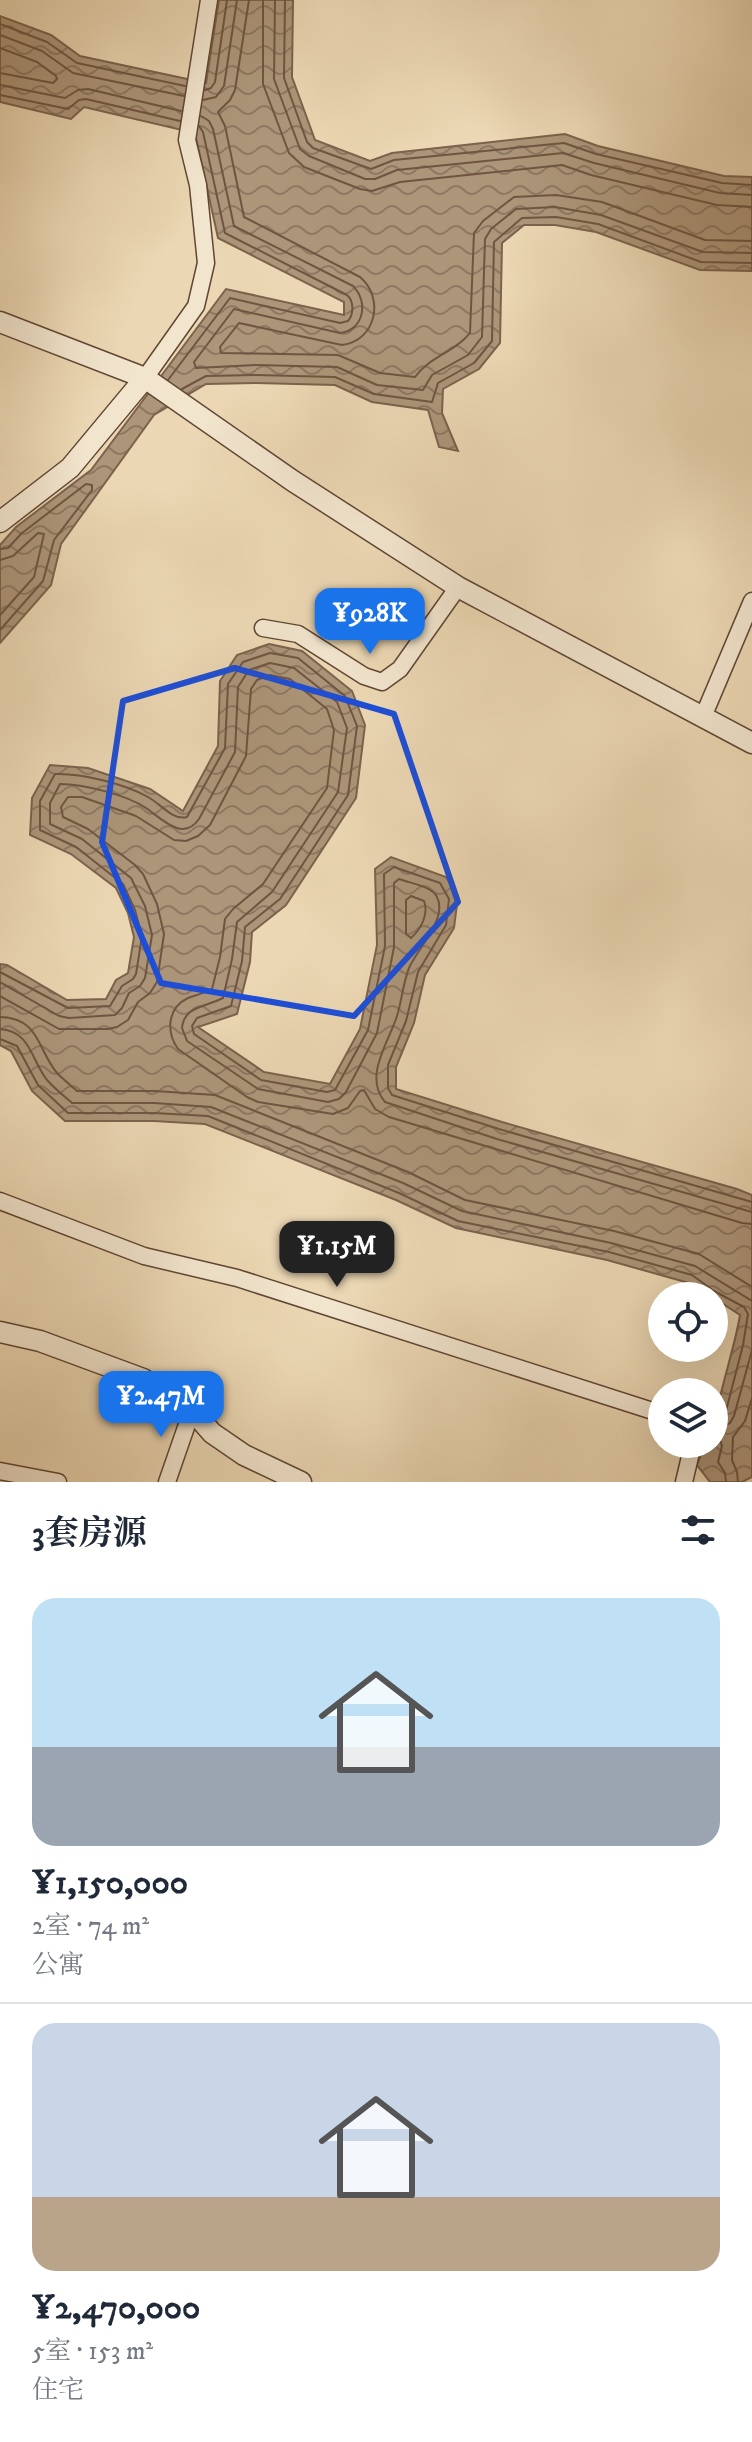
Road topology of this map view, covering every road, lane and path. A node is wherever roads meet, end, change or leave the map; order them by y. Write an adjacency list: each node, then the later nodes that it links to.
1 (209, 0): 3 (street)
2 (0, 322): 3 (street)
3 (149, 381): 4 (street); 5 (street)
4 (0, 522)
5 (458, 587): 7 (street); 8 (street)
6 (752, 601): 8 (street)
7 (263, 628)
8 (703, 717): 9 (street)
9 (752, 743)
10 (0, 1201): 13 (street)
11 (0, 1332): 12 (street)
12 (192, 1410): 17 (street); 18 (street)
13 (648, 1410)
14 (690, 1458): 19 (street)
15 (0, 1471): 16 (street)
16 (58, 1482)
17 (167, 1482)
18 (301, 1482)
19 (684, 1482)

